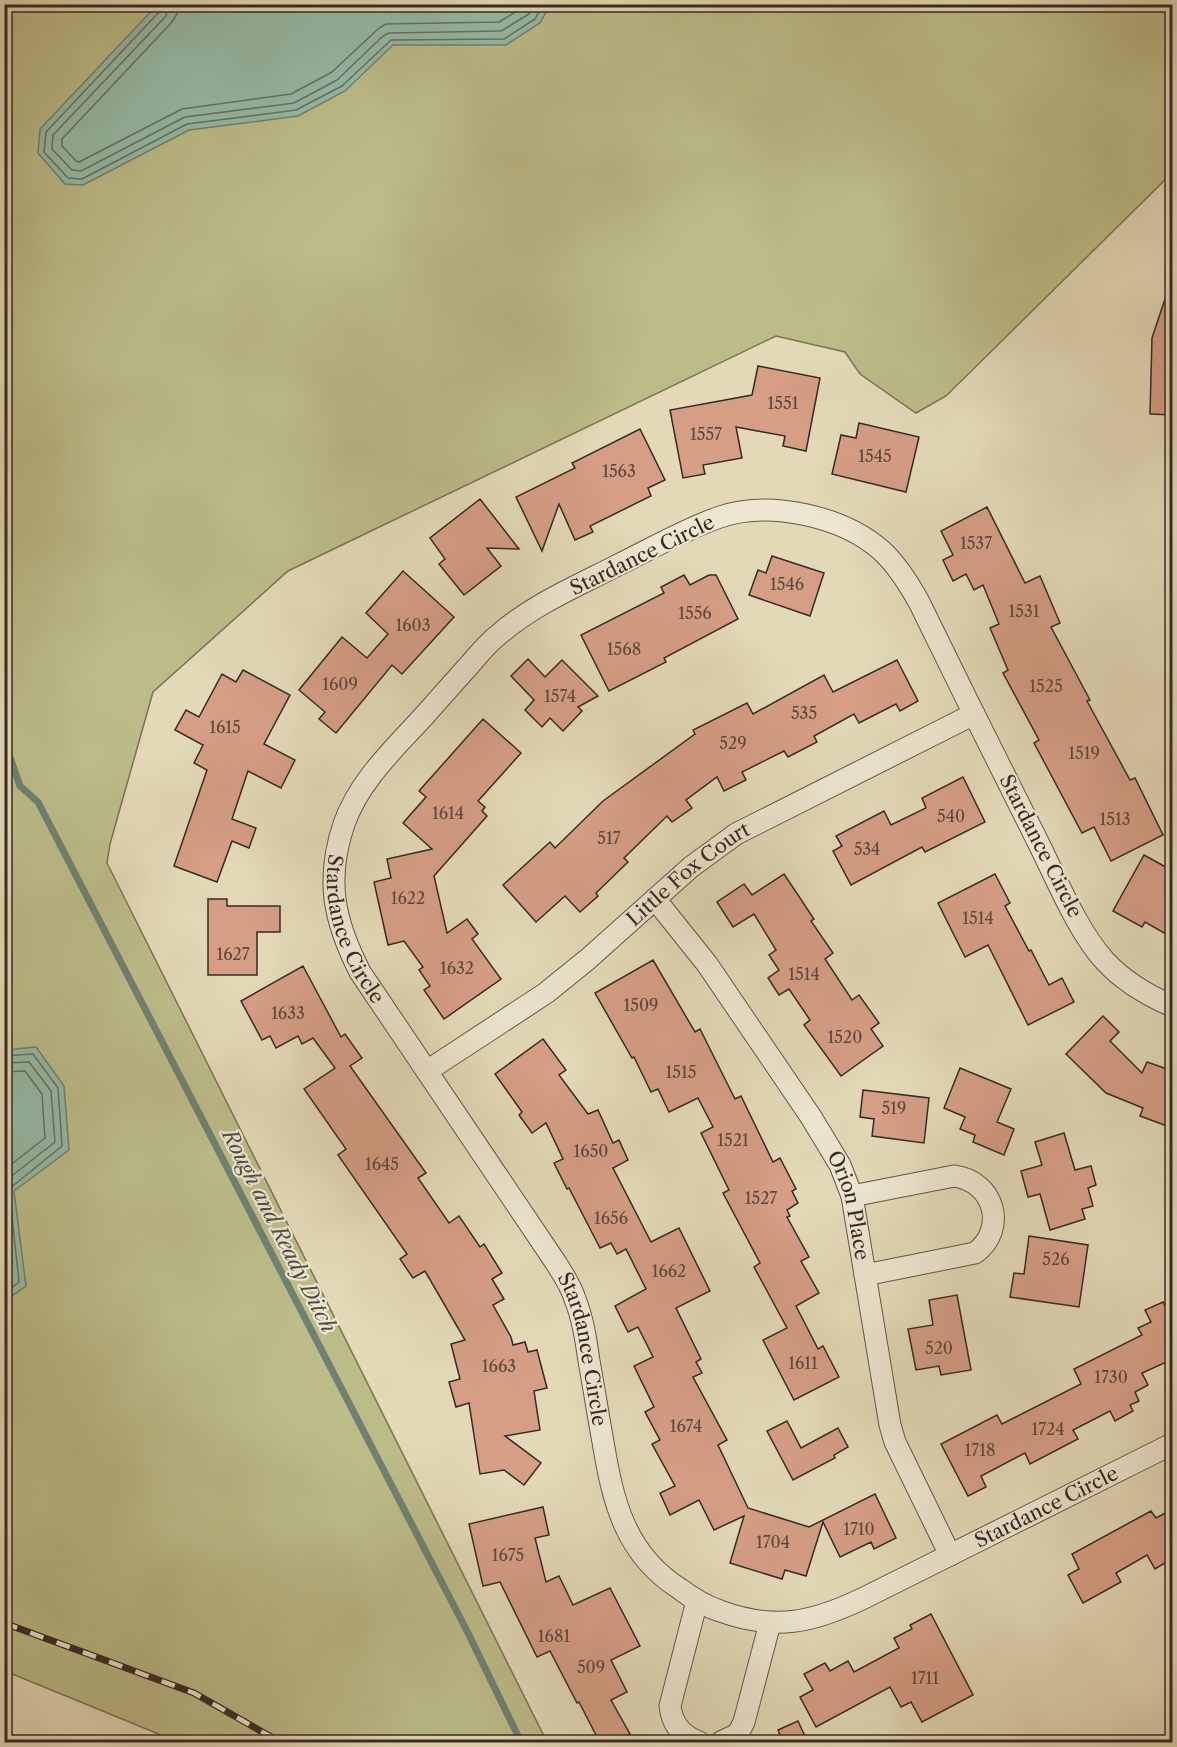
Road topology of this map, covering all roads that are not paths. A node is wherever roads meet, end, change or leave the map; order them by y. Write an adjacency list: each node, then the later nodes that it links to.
1 (974, 714): 2 (street, Little Fox Court); 3 (street, Stardance Circle); 4 (street, Stardance Circle)
2 (655, 899): 4 (street, Little Fox Court); 5 (street, Orion Place)
3 (1173, 1006)
4 (427, 1071): 9 (street, Stardance Circle)
5 (852, 1196): 6 (street, Orion Place); 6 (street)
6 (865, 1275): 8 (street, Orion Place)
7 (1173, 1443): 8 (street, Stardance Circle)
8 (950, 1555): 10 (street, Stardance Circle)
9 (697, 1601): 10 (street, Stardance Circle); 11 (street)
10 (770, 1623): 12 (street)
11 (699, 1743)
12 (721, 1743)

